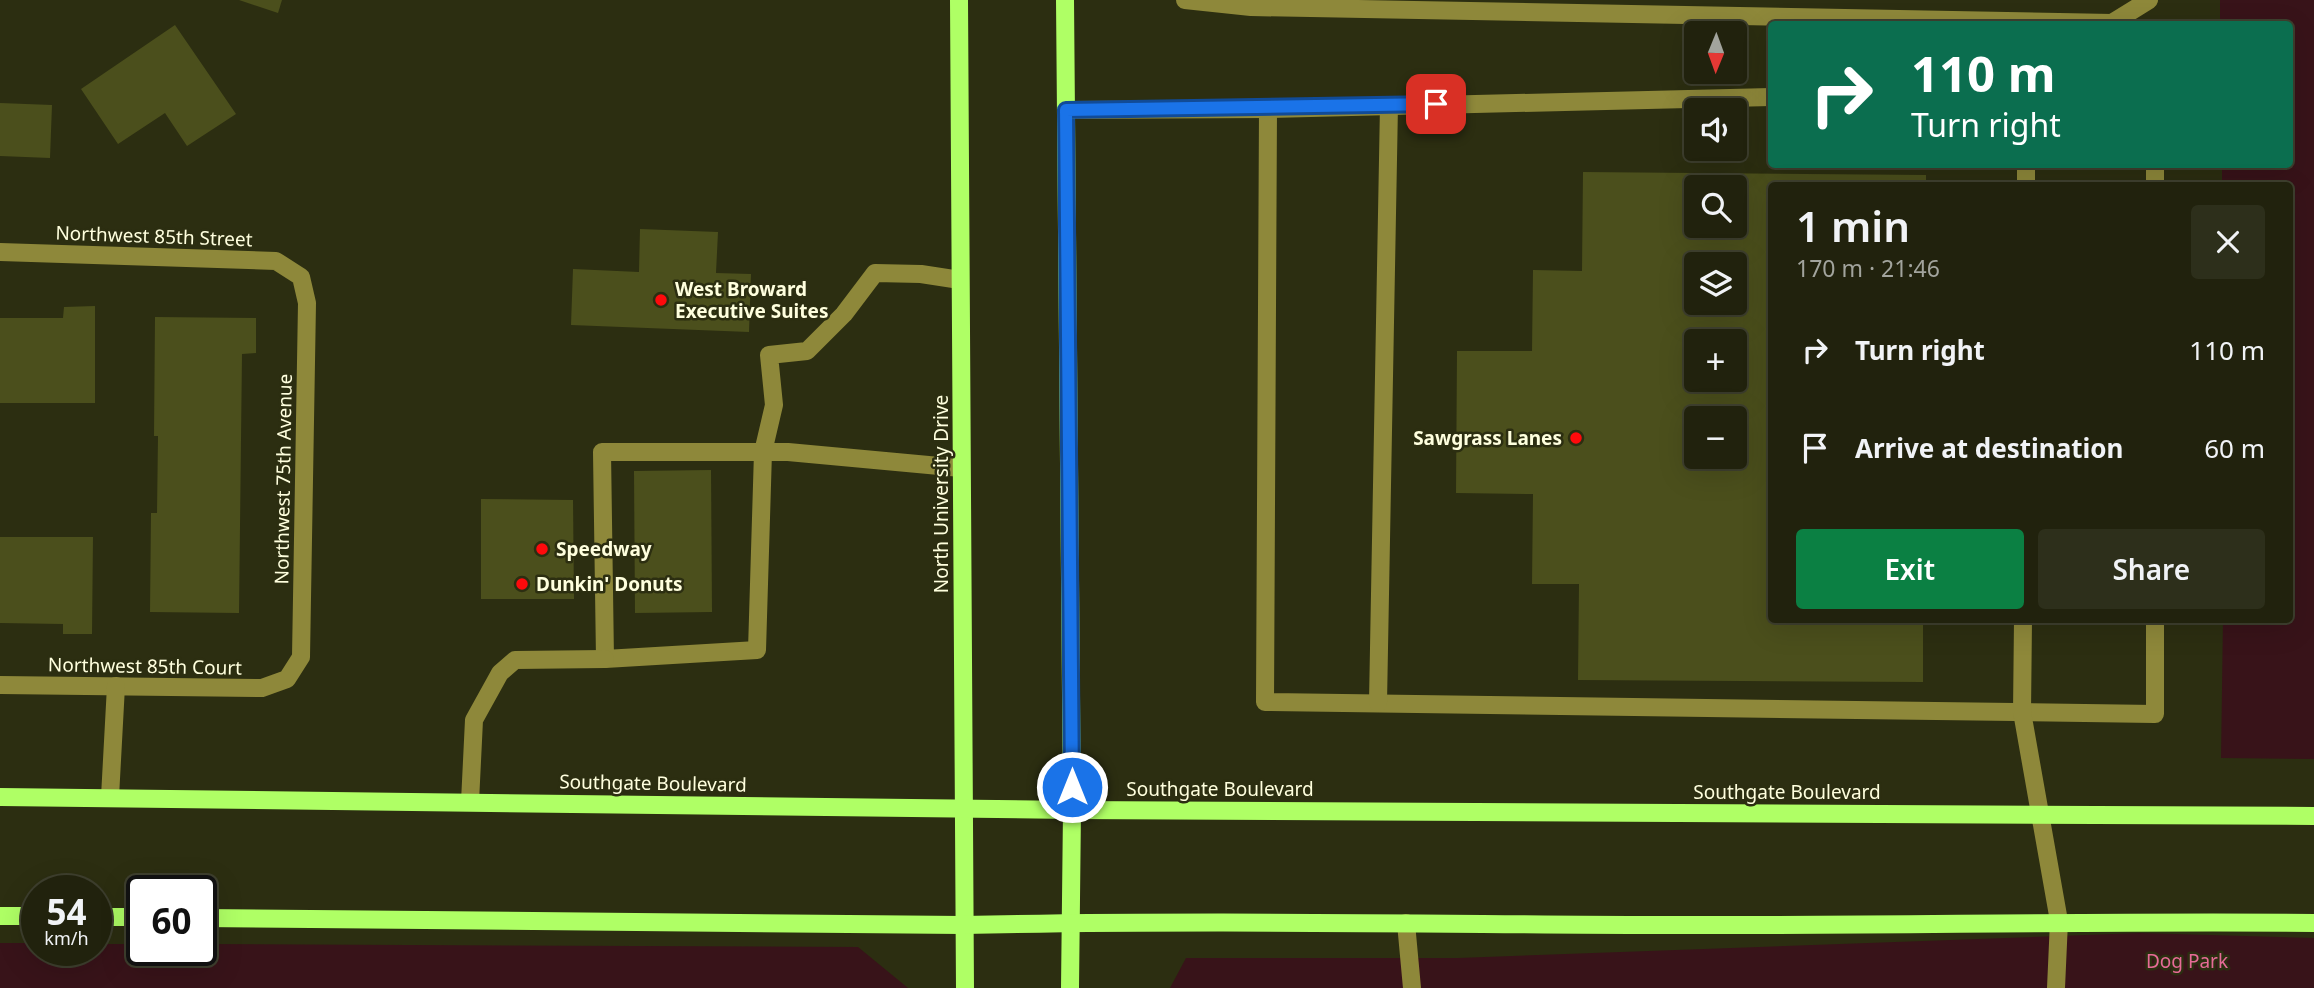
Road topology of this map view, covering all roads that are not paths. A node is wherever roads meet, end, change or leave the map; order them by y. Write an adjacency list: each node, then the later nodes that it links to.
1 (959, 0): 14 (main road, North University Drive)
2 (1065, 0): 11 (main road)
3 (1185, 0): 5 (lane)
4 (2149, 0): 7 (lane)
5 (1251, 4): 6 (lane)
6 (2021, 21)
7 (2115, 21)
8 (1768, 97): 9 (lane)
9 (1389, 105): 10 (lane); 23 (lane)
10 (1268, 109): 11 (lane); 23 (lane)
11 (1066, 110): 29 (main road)
12 (0, 251): 13 (lane, Northwest 85th Street)
13 (301, 277): 20 (lane, Northwest 75th Avenue)
14 (960, 280): 15 (lane); 16 (main road, North University Drive)
15 (763, 452): 16 (lane); 19 (lane); 19 (lane)
16 (961, 468): 28 (main road, North University Drive)
17 (2023, 623): 24 (lane)
18 (2155, 623): 24 (lane)
19 (605, 659): 27 (lane)
20 (287, 679): 22 (lane, Northwest 85th Court)
21 (0, 685): 22 (lane, Northwest 85th Court)
22 (116, 686): 26 (lane)
23 (1378, 703): 24 (lane)
24 (2022, 712): 30 (lane)
25 (0, 797): 26 (main road, Southgate Boulevard)
26 (110, 797): 27 (main road, Southgate Boulevard)
27 (470, 802): 28 (main road, Southgate Boulevard)
28 (964, 808): 29 (main road, Southgate Boulevard); 39 (main road, North University Drive)
29 (1072, 810): 30 (main road, Southgate Boulevard); 36 (main road)
30 (2040, 815): 31 (main road, Southgate Boulevard); 35 (lane)
31 (2314, 816)
32 (0, 916): 33 (main road)
33 (21, 916)
34 (217, 918): 39 (main road)
35 (2059, 921): 37 (main road); 38 (main road); 43 (lane)
36 (1072, 923): 37 (main road); 39 (main road); 41 (main road)
37 (1406, 923): 42 (lane)
38 (2314, 923)
39 (963, 925): 40 (main road, North University Drive)
40 (965, 988)
41 (1070, 988)
42 (1412, 988)
43 (2056, 988)

